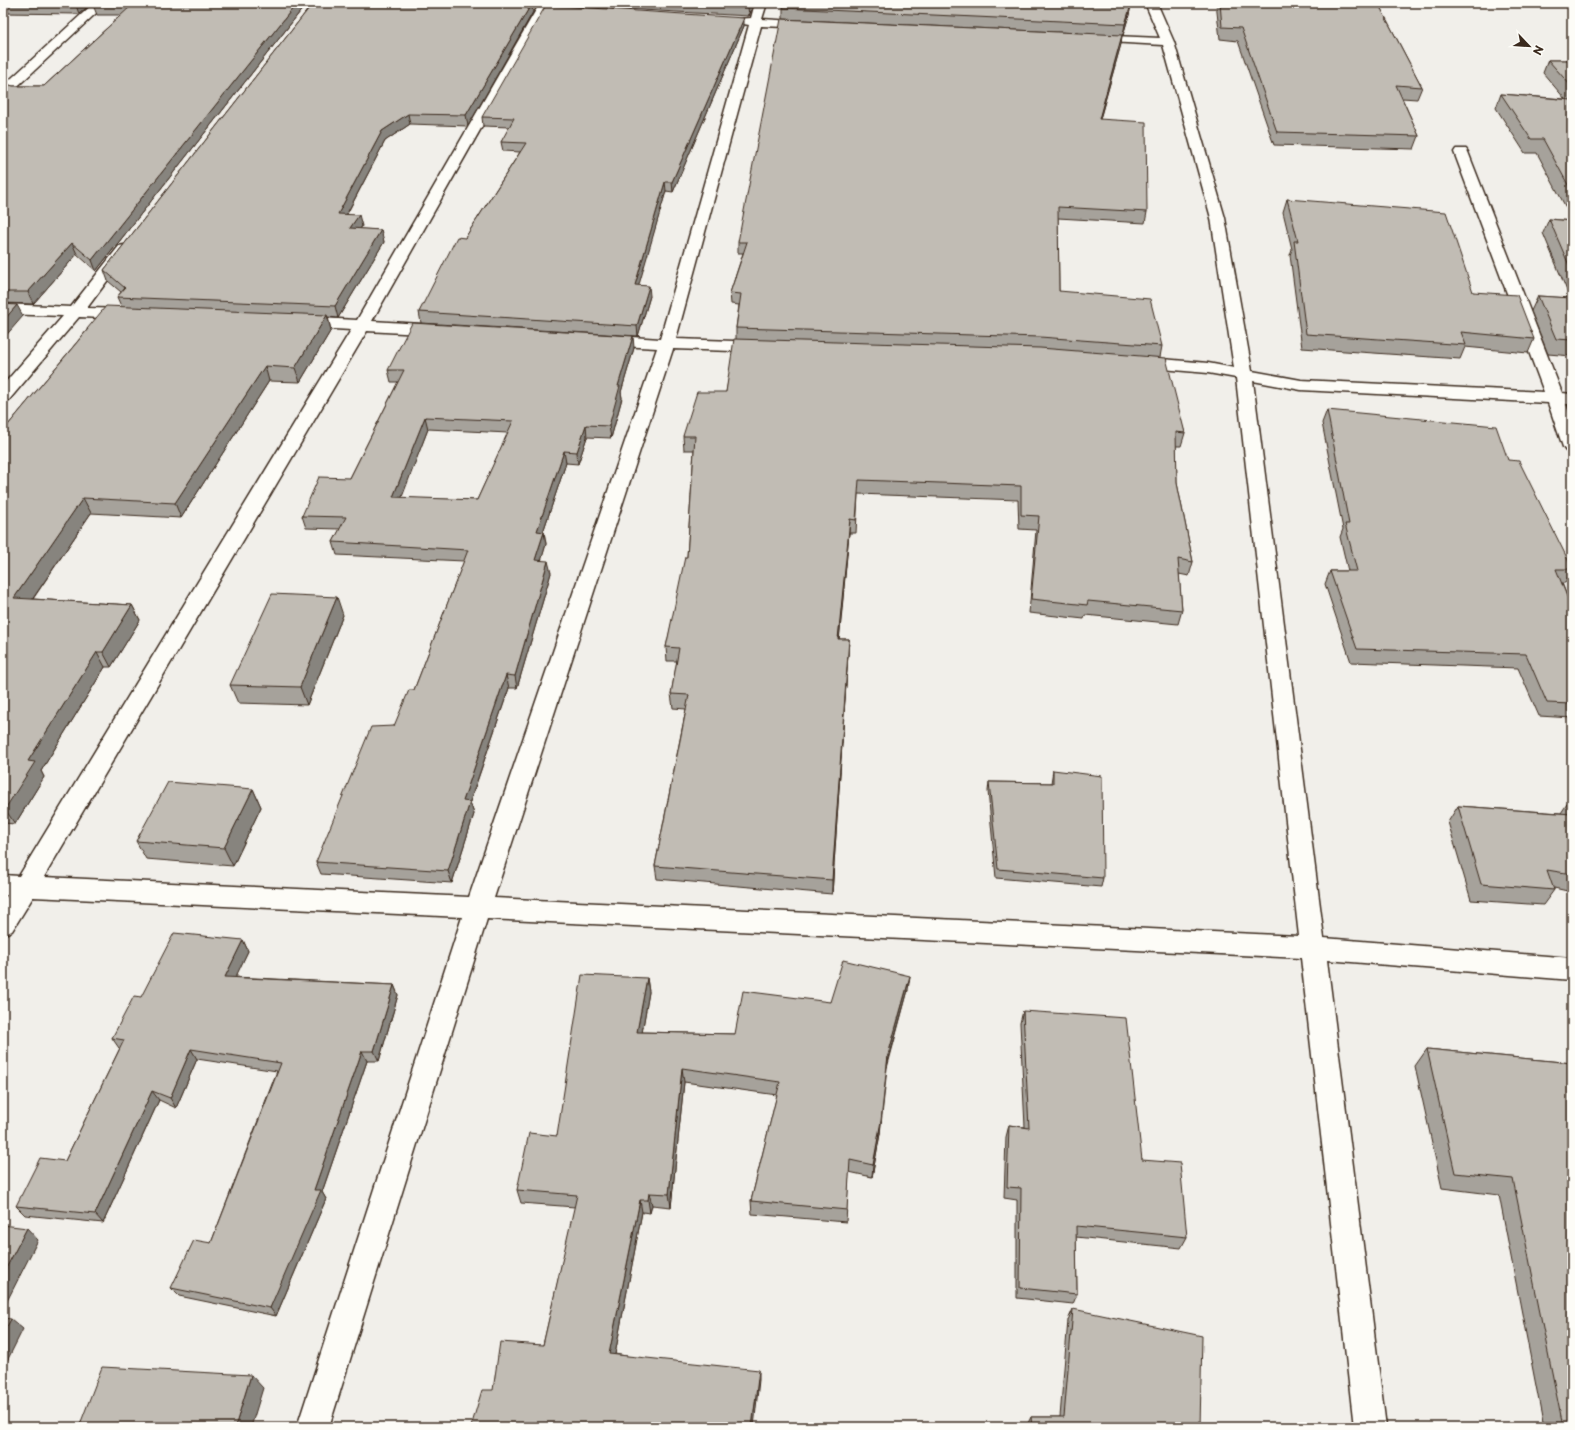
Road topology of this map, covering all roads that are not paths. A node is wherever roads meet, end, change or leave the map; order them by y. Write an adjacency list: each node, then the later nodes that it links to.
1 (101, 3): 10 (street)
2 (761, 3): 6 (street)
3 (1151, 3): 9 (street)
4 (544, 7): 17 (street)
5 (732, 20): 6 (street)
6 (756, 22): 7 (street); 20 (street)
7 (819, 25)
8 (1081, 38): 9 (street)
9 (1168, 42): 23 (street)
10 (3, 93)
11 (1461, 152): 25 (street)
12 (133, 236): 14 (street)
13 (3, 309): 14 (street)
14 (74, 312): 15 (street); 24 (street)
15 (146, 315)
16 (282, 321): 17 (street)
17 (362, 325): 18 (street); 27 (street)
18 (456, 331)
19 (589, 339): 20 (street)
20 (667, 344): 21 (street); 28 (street)
21 (778, 347)
22 (1124, 361): 23 (street)
23 (1244, 375): 25 (street); 30 (street)
24 (3, 396)
25 (1564, 398): 26 (street)
26 (1572, 447)
27 (15, 885): 28 (street); 29 (street)
28 (478, 908): 30 (street); 32 (street)
29 (3, 924)
30 (1313, 948): 31 (street); 33 (street)
31 (1572, 969)
32 (313, 1427)
33 (1370, 1427)

